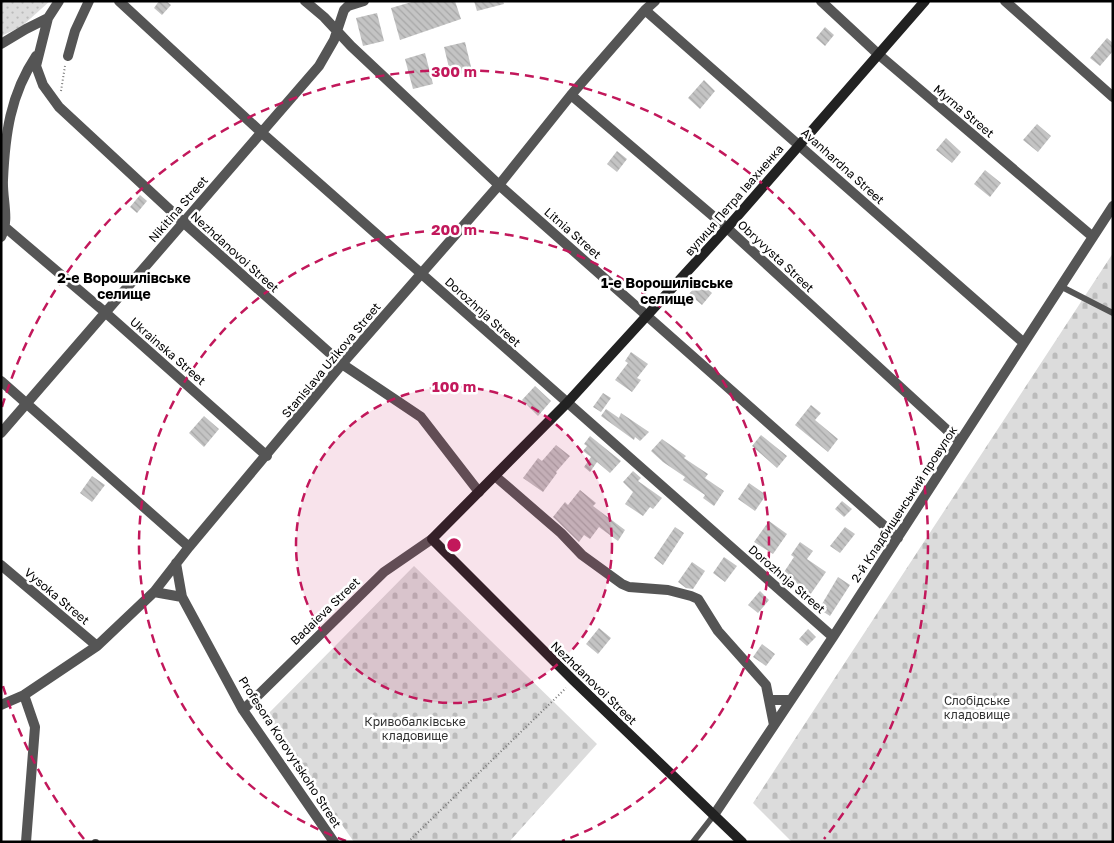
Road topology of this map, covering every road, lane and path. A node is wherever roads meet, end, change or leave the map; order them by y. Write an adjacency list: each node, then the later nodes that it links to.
1 (59, 1): 11 (street, Nezhdanovoi Street)
2 (89, 1): 16 (street)
3 (119, 1): 20 (street, Dorozhnja Street)
4 (305, 1): 12 (street, Litnia Street)
5 (364, 1): 12 (street, Nikitina Street)
6 (655, 1): 10 (street, Stanislava Uzikova Street)
7 (821, 1): 15 (street, Myrna Street)
8 (925, 1): 15 (street, вулиця Петра Івахненка)
9 (1005, 1): 18 (street)
10 (645, 10): 17 (street, Stanislava Uzikova Street); 21 (street, Avanhardna Street)
11 (48, 18): 13 (street); 14 (street, Nezhdanovoi Street)
12 (337, 31): 20 (street, Nikitina Street); 22 (street, Litnia Street)
13 (1, 44)
14 (39, 51): 19 (street, Nezhdanovoi Street); 26 (street)
15 (878, 54): 21 (street, вулиця Петра Івахненка); 27 (street, Myrna Street)
16 (68, 56): 19 (path)
17 (571, 95): 22 (street, Stanislava Uzikova Street); 25 (street, Obryvysta Street)
18 (1113, 96)
19 (59, 108): 24 (street, Nezhdanovoi Street)
20 (262, 133): 24 (street, Nikitina Street); 28 (street, Dorozhnja Street)
21 (800, 144): 25 (street, вулиця Петра Івахненка); 33 (street, Avanhardna Street)
22 (499, 185): 28 (street, Stanislava Uzikova Street); 32 (street, Litnia Street)
23 (1113, 206): 27 (street, 2-й Кладбищенський провулок)
24 (183, 222): 30 (street, Nikitina Street); 34 (street, Nezhdanovoi Street)
25 (727, 228): 32 (street, вулиця Петра Івахненка); 39 (street, Obryvysta Street)
26 (4, 232): 30 (street, Ukrainska Street)
27 (1093, 237): 29 (street, 2-й Кладбищенський провулок)
28 (421, 274): 34 (street, Stanislava Uzikova Street); 37 (street, Dorozhnja Street)
29 (1060, 286): 31 (lane); 33 (street, 2-й Кладбищенський провулок)
30 (106, 313): 36 (street, Nikitina Street); 40 (street, Ukrainska Street)
31 (1113, 313)
32 (647, 316): 37 (street, вулиця Петра Івахненка); 43 (street, Litnia Street)
33 (1024, 343): 39 (street, 2-й Кладбищенський провулок)
34 (342, 364): 40 (street, Stanislava Uzikova Street); 42 (street, Nezhdanovoi Street)
35 (1, 381): 36 (street)
36 (27, 403): 38 (street, Nikitina Street); 45 (street)
37 (567, 403): 41 (street, вулиця Петра Івахненка); 50 (street, Dorozhnja Street)
38 (1, 433)
39 (959, 441): 43 (street, 2-й Кладбищенський провулок)
40 (267, 456): 45 (street, Stanislava Uzikova Street)
41 (495, 476): 42 (street, вулиця Петра Івахненка); 54 (street)
42 (479, 492): 44 (street, вулиця Петра Івахненка)
43 (898, 538): 50 (street, 2-й Кладбищенський провулок)
44 (432, 539): 52 (street, Nezhdanovoi Street); 57 (street, Badaieva Street)
45 (189, 546): 46 (street, Stanislava Uzikova Street)
46 (176, 563): 48 (street, Stanislava Uzikova Street); 49 (street, Profesora Korovytskoho Street)
47 (1, 565): 51 (street, Vysoka Street)
48 (154, 592): 49 (street); 51 (street, Stanislava Uzikova Street)
49 (182, 597): 57 (street, Profesora Korovytskoho Street)
50 (834, 637): 55 (street, 2-й Кладбищенський провулок)
51 (97, 646): 53 (street, Stanislava Uzikova Street)
52 (573, 680): 59 (street, Nezhdanovoi Street); 62 (path)
53 (24, 695): 56 (street, Stanislava Uzikova Street); 60 (street)
54 (769, 700): 55 (street); 58 (street)
55 (791, 700): 58 (street, 2-й Кладбищенський провулок)
56 (1, 705)
57 (243, 710): 61 (street, Profesora Korovytskoho Street)
58 (774, 725): 59 (street, 2-й Кладбищенський провулок)
59 (714, 815): 63 (lane); 64 (street, Nezhdanovoi Street)
60 (26, 842)
61 (334, 842)
62 (408, 842)
63 (692, 842)
64 (742, 842)

